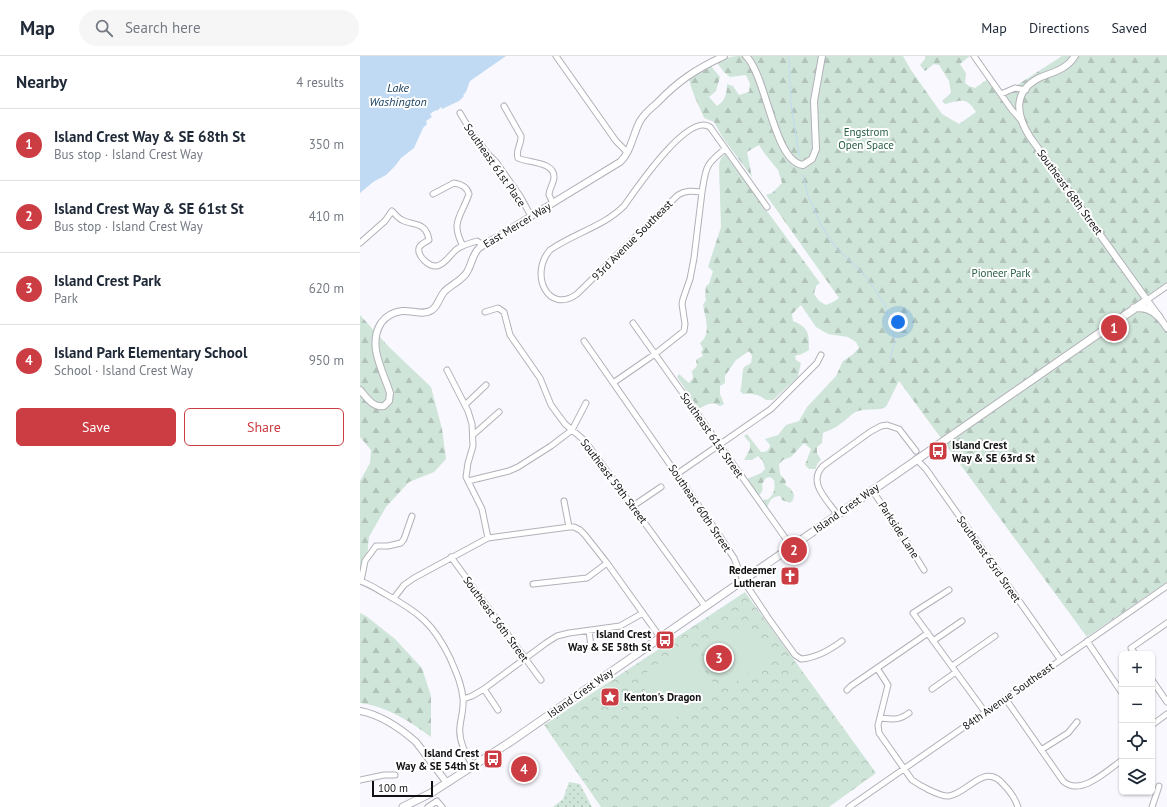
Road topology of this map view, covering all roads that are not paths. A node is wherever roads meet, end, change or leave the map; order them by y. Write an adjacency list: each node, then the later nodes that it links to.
1 (556, 56): 13 (street)
2 (724, 56): 13 (street, East Mercer Way)
3 (746, 56): 4 (street)
4 (822, 56)
5 (974, 56): 8 (street, Southeast 68th Street)
6 (1075, 56): 7 (street)
7 (1026, 90): 8 (street); 11 (street)
8 (1001, 94): 11 (street, Southeast 68th Street)
9 (504, 106): 16 (street)
10 (460, 113): 18 (street, Southeast 61st Place)
11 (1021, 120): 23 (street, Southeast 68th Street)
12 (725, 149): 14 (street); 14 (street, 93rd Avenue Southeast); 17 (street)
13 (627, 152): 16 (street, East Mercer Way)
14 (702, 192): 30 (street)
15 (433, 194): 21 (street)
16 (553, 204): 18 (street, East Mercer Way)
17 (768, 207)
18 (531, 216): 20 (street, East Mercer Way)
19 (360, 243): 21 (street)
20 (483, 245): 21 (street); 35 (street, East Mercer Way)
21 (463, 246)
22 (1167, 286): 23 (street, Island Crest Way)
23 (1147, 300): 24 (main road, Island Crest Way); 26 (street, Southeast 68th Street)
24 (1134, 308): 26 (main road); 43 (main road, Island Crest Way)
25 (485, 312): 39 (street, Southeast 59th Street)
26 (1159, 317): 28 (street, Southeast 68th Street)
27 (633, 323): 30 (street, Southeast 61st Street)
28 (1167, 328)
29 (584, 341): 33 (street, Southeast 60th Street)
30 (655, 354): 33 (street); 41 (street, Southeast 61st Street)
31 (821, 355): 41 (street)
32 (447, 370): 37 (street)
33 (613, 383): 44 (street, Southeast 60th Street)
34 (486, 385): 37 (street)
35 (360, 390)
36 (586, 404): 39 (street)
37 (465, 405): 40 (street)
38 (499, 412): 40 (street)
39 (572, 430): 45 (street); 49 (street, Southeast 59th Street)
40 (474, 435): 45 (street)
41 (719, 445): 44 (street); 54 (street, Southeast 61st Street)
42 (916, 451): 50 (street)
43 (916, 459): 47 (main road, Island Crest Way); 78 (street, Southeast 63rd Street)
44 (677, 474): 58 (street, Southeast 60th Street)
45 (468, 481): 53 (street)
46 (661, 487): 49 (street)
47 (872, 490): 50 (main road, Island Crest Way); 57 (street, Parkside Lane)
48 (564, 501): 52 (street)
49 (633, 506): 64 (street, Southeast 59th Street)
50 (837, 514): 54 (main road, Island Crest Way)
51 (412, 516): 59 (street)
52 (569, 527): 53 (street); 56 (street)
53 (488, 538): 55 (street)
54 (791, 546): 58 (main road, Island Crest Way)
55 (451, 557): 63 (street); 77 (street, Southeast 56th Street)
56 (607, 563): 60 (street); 65 (street)
57 (924, 570)
58 (743, 580): 64 (main road, Island Crest Way); 72 (street, Southeast 60th Street)
59 (360, 581): 63 (street)
60 (533, 584)
61 (1167, 586): 74 (street, 84th Avenue Southeast)
62 (949, 590): 69 (street)
63 (394, 598): 89 (street)
64 (704, 606): 71 (main road, Island Crest Way)
65 (643, 613): 68 (street); 71 (street)
66 (962, 621): 73 (street)
67 (1167, 623): 76 (street)
68 (589, 631): 75 (street); 77 (street)
69 (928, 633): 73 (street); 80 (street)
70 (995, 636): 79 (street)
71 (660, 637): 101 (main road, Island Crest Way)
72 (842, 641)
73 (933, 641): 79 (street)
74 (1087, 641): 78 (street, 84th Avenue Southeast); 84 (street)
75 (590, 646)
76 (1132, 651)
77 (525, 659): 82 (street, Southeast 56th Street); 85 (street)
78 (1060, 659): 88 (street, 84th Avenue Southeast)
79 (952, 666): 81 (street)
80 (877, 668): 87 (street); 96 (street)
81 (956, 672): 86 (street); 93 (street)
82 (541, 680)
83 (1155, 684): 90 (street)
84 (1119, 688)
85 (484, 689): 89 (street); 91 (street)
86 (932, 689)
87 (847, 690)
88 (1005, 698): 93 (street, 84th Avenue Southeast); 99 (street)
89 (463, 699): 101 (street)
90 (1167, 702)
91 (498, 710)
92 (360, 711): 105 (street)
93 (985, 712): 102 (street, 84th Avenue Southeast)
94 (909, 713): 96 (street)
95 (1167, 714): 98 (street)
96 (880, 718): 102 (street)
97 (1077, 722): 99 (street)
98 (1155, 723)
99 (1041, 750): 100 (street)
100 (1119, 762)
101 (473, 766): 105 (main road, Island Crest Way)
102 (903, 768): 110 (street, 84th Avenue Southeast); 111 (street)
103 (395, 775): 104 (street)
104 (360, 780)
105 (446, 783): 107 (main road, Island Crest Way)
106 (1158, 786): 112 (street)
107 (403, 807)
108 (428, 807): 109 (street)
109 (442, 807)
110 (849, 807)
111 (1018, 807)
112 (1152, 807)

